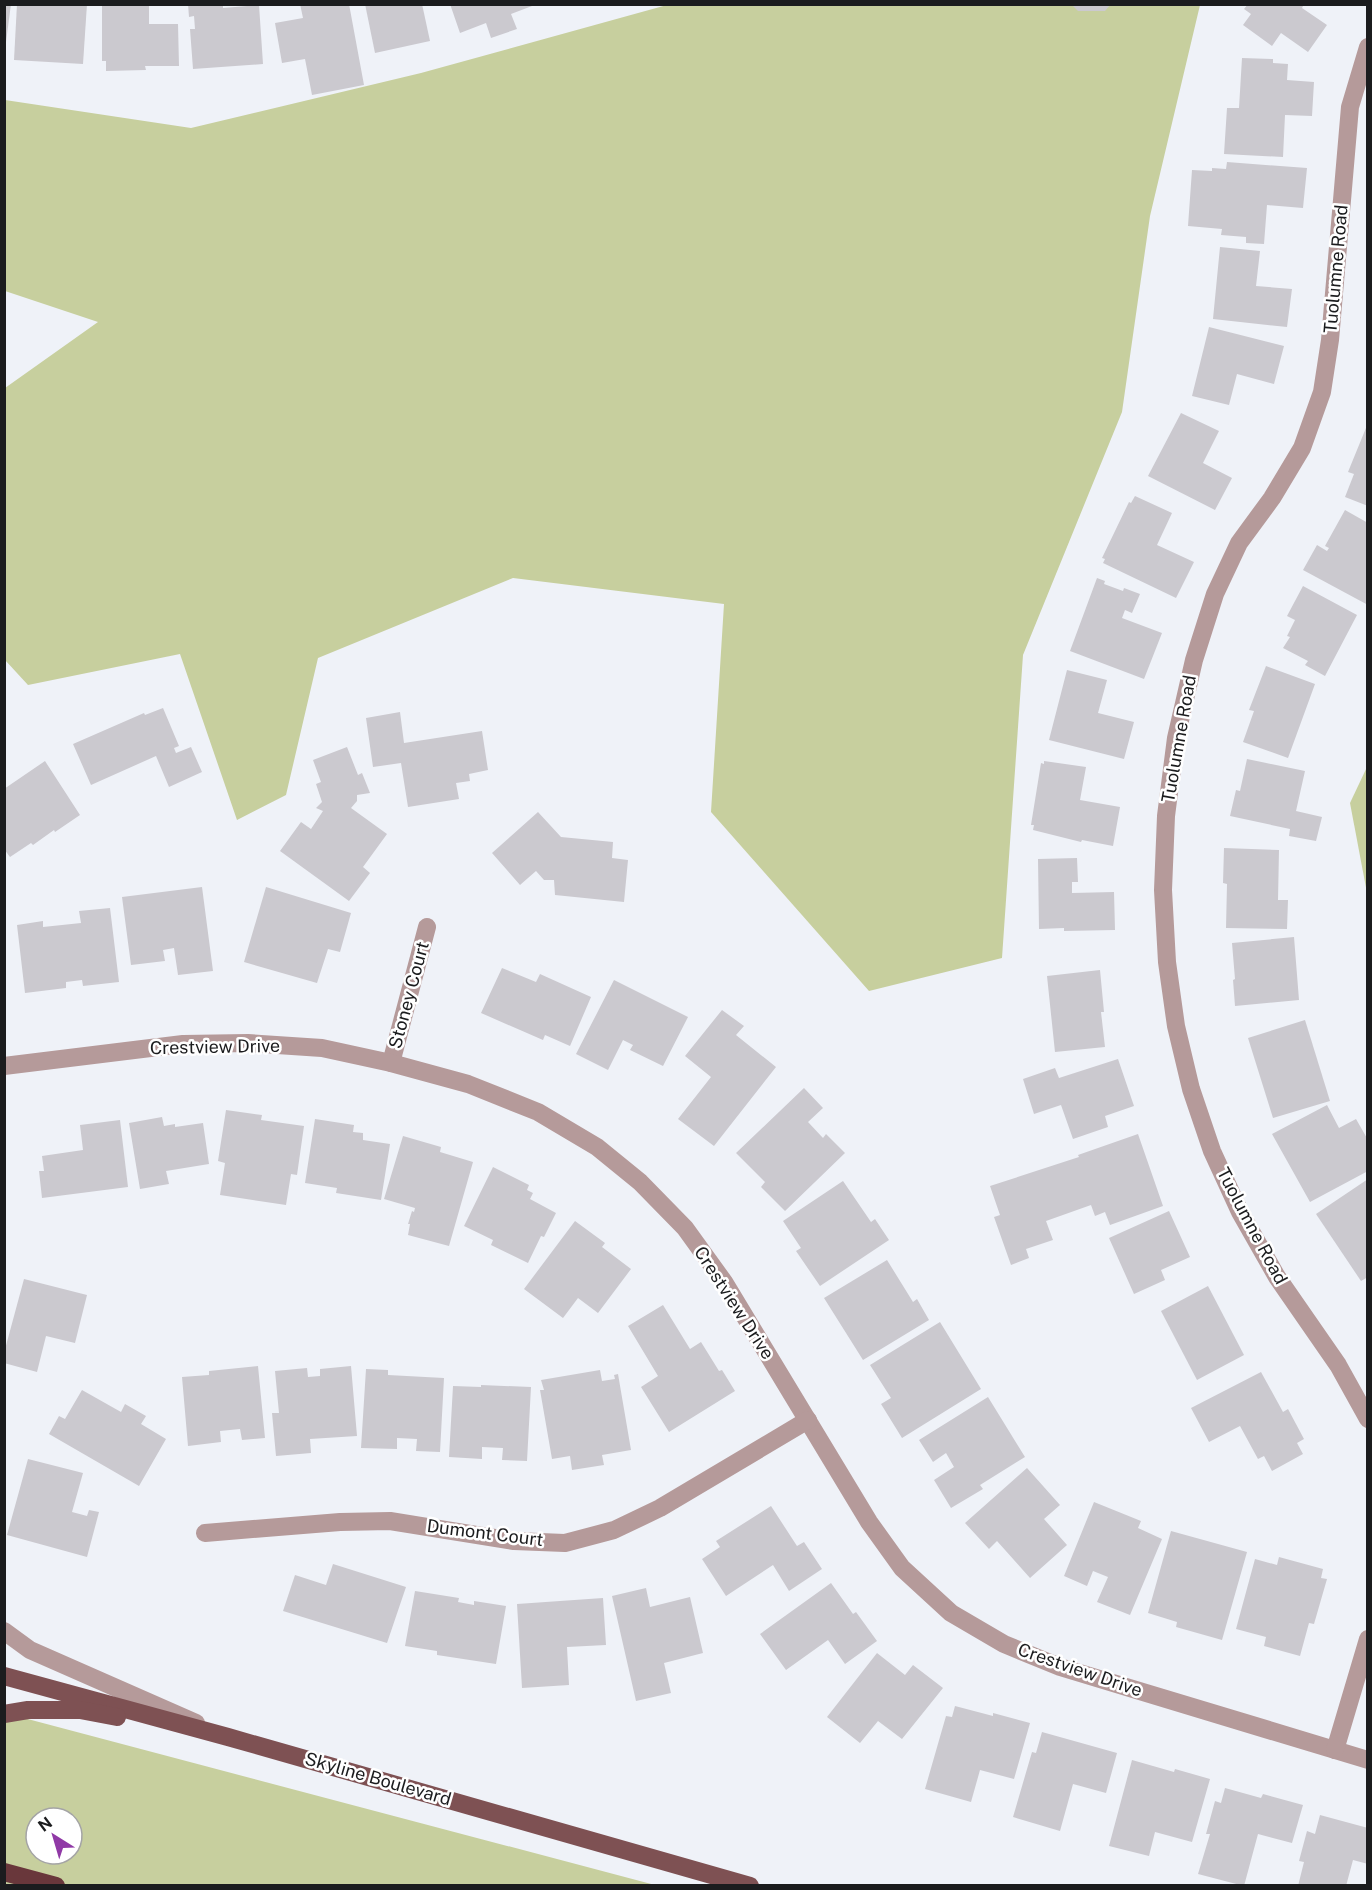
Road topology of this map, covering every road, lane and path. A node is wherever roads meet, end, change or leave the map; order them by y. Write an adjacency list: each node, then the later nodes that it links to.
1 (1368, 47): 5 (street, Tuolumne Road)
2 (427, 927): 3 (street, Stoney Court)
3 (391, 1063): 4 (street, Crestview Drive); 6 (street, Crestview Drive)
4 (4, 1066)
5 (1368, 1419)
6 (808, 1420): 7 (street, Dumont Court); 13 (street, Crestview Drive)
7 (205, 1533)
8 (4, 1631): 12 (street)
9 (1368, 1639): 13 (street)
10 (4, 1676): 12 (main road, Skyline Boulevard)
11 (4, 1714): 12 (main road)
12 (228, 1737): 17 (main road, Skyline Boulevard)
13 (1335, 1750): 14 (street, Crestview Drive)
14 (1368, 1760)
15 (4, 1872): 16 (highway)
16 (56, 1886)
17 (750, 1886)

